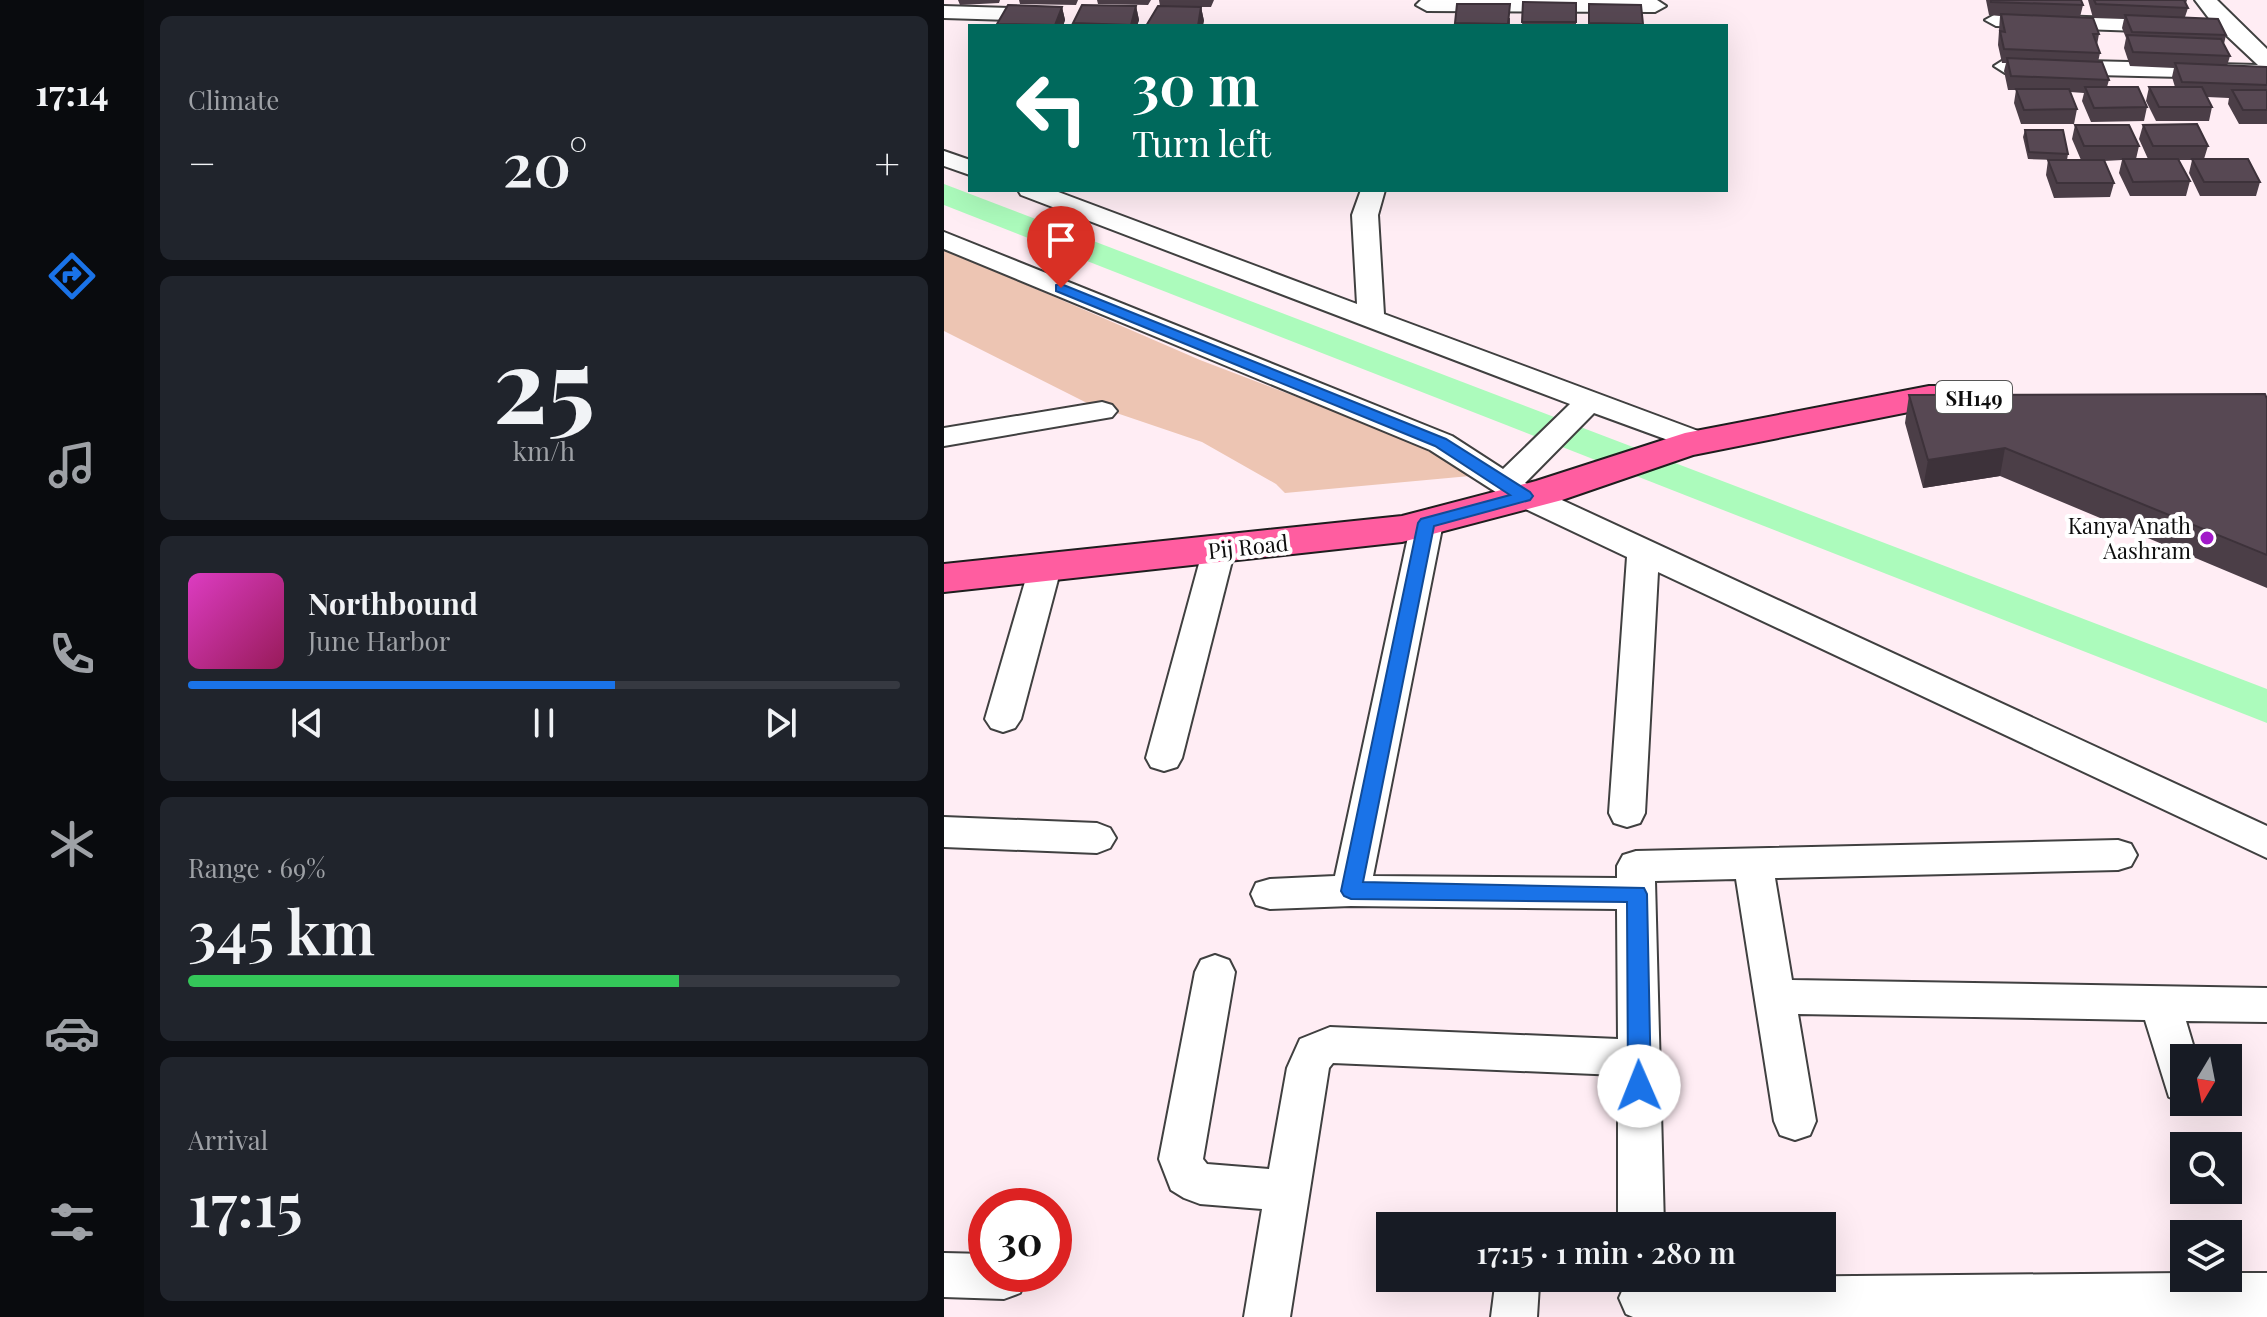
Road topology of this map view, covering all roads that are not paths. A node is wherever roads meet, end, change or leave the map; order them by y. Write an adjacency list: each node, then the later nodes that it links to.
1 (2206, 0): 9 (street)
2 (1463, 2): 3 (street); 4 (street)
3 (1655, 6)
4 (1426, 10)
5 (944, 12): 6 (street)
6 (1051, 16)
7 (1996, 20): 8 (street)
8 (2098, 24): 9 (street); 12 (street)
9 (2232, 28): 10 (street)
10 (2267, 61)
11 (2005, 66): 12 (street)
12 (2117, 69): 13 (street)
13 (2267, 72)
14 (944, 158): 15 (street)
15 (968, 167)
16 (1035, 192): 19 (street)
17 (1372, 192): 19 (street)
18 (944, 240): 25 (street)
19 (1371, 317): 21 (street)
20 (2006, 397): 24 (main road, SH149)
21 (1587, 404): 24 (street); 25 (street)
22 (1102, 411): 23 (street)
23 (944, 437)
24 (1692, 444): 25 (main road, SH149)
25 (1524, 486): 26 (main road, Pij Road); 28 (street)
26 (1427, 523): 27 (main road, Pij Road); 39 (street)
27 (1219, 549): 29 (main road, Pij Road); 32 (street)
28 (1643, 551): 33 (street); 36 (street)
29 (1045, 568): 30 (main road, Pij Road); 31 (street)
30 (944, 578)
31 (1003, 719)
32 (1164, 758)
33 (1627, 813)
34 (944, 832): 35 (street)
35 (1097, 838)
36 (2267, 843)
37 (2118, 855): 38 (street)
38 (1753, 863): 41 (street); 43 (street)
39 (1351, 891): 40 (street); 41 (street)
40 (1270, 894)
41 (1637, 894): 47 (street)
42 (1215, 972): 49 (street)
43 (1775, 997): 44 (street); 48 (street)
44 (2160, 1003): 45 (street); 46 (street)
45 (2267, 1005)
46 (2172, 1044)
47 (1639, 1058): 49 (street); 50 (street)
48 (1795, 1121)
49 (1288, 1191): 56 (street)
50 (1641, 1212)
51 (944, 1275): 52 (street)
52 (968, 1276)
53 (2267, 1295): 55 (street)
54 (1642, 1298): 55 (street)
55 (2114, 1306)
56 (1267, 1317)

